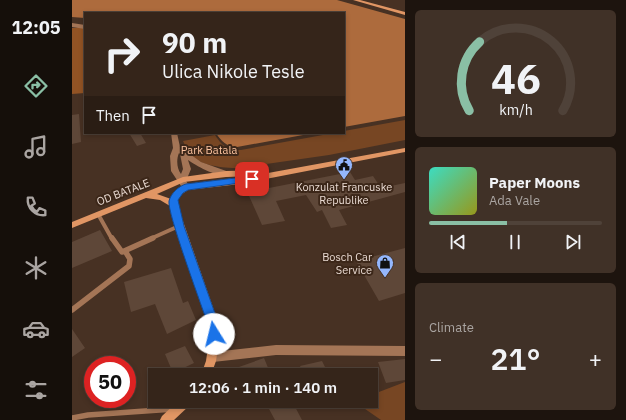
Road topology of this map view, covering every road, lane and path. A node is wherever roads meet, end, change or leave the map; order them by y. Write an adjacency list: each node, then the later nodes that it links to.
1 (355, 0): 2 (main road)
2 (405, 14)
3 (72, 25): 4 (street)
4 (84, 27)
5 (174, 134): 7 (street)
6 (405, 150): 9 (main road)
7 (179, 151): 8 (street); 10 (street); 10 (street)
8 (226, 174): 9 (main road); 10 (main road)
9 (273, 174): 10 (main road)
10 (184, 184): 11 (main road, OD BATALE); 12 (main road)
11 (144, 196): 12 (main road); 13 (main road, OD BATALE)
12 (173, 204): 15 (main road)
13 (98, 214): 14 (main road, OD BATALE); 16 (lane)
14 (72, 225)
15 (179, 226): 16 (lane); 19 (main road)
16 (125, 251): 17 (lane)
17 (72, 310)
18 (405, 351): 19 (street)
19 (213, 357): 20 (main road)
20 (209, 368)
21 (154, 408): 23 (lane)
22 (180, 408): 24 (main road)
23 (72, 418)
24 (166, 420)

